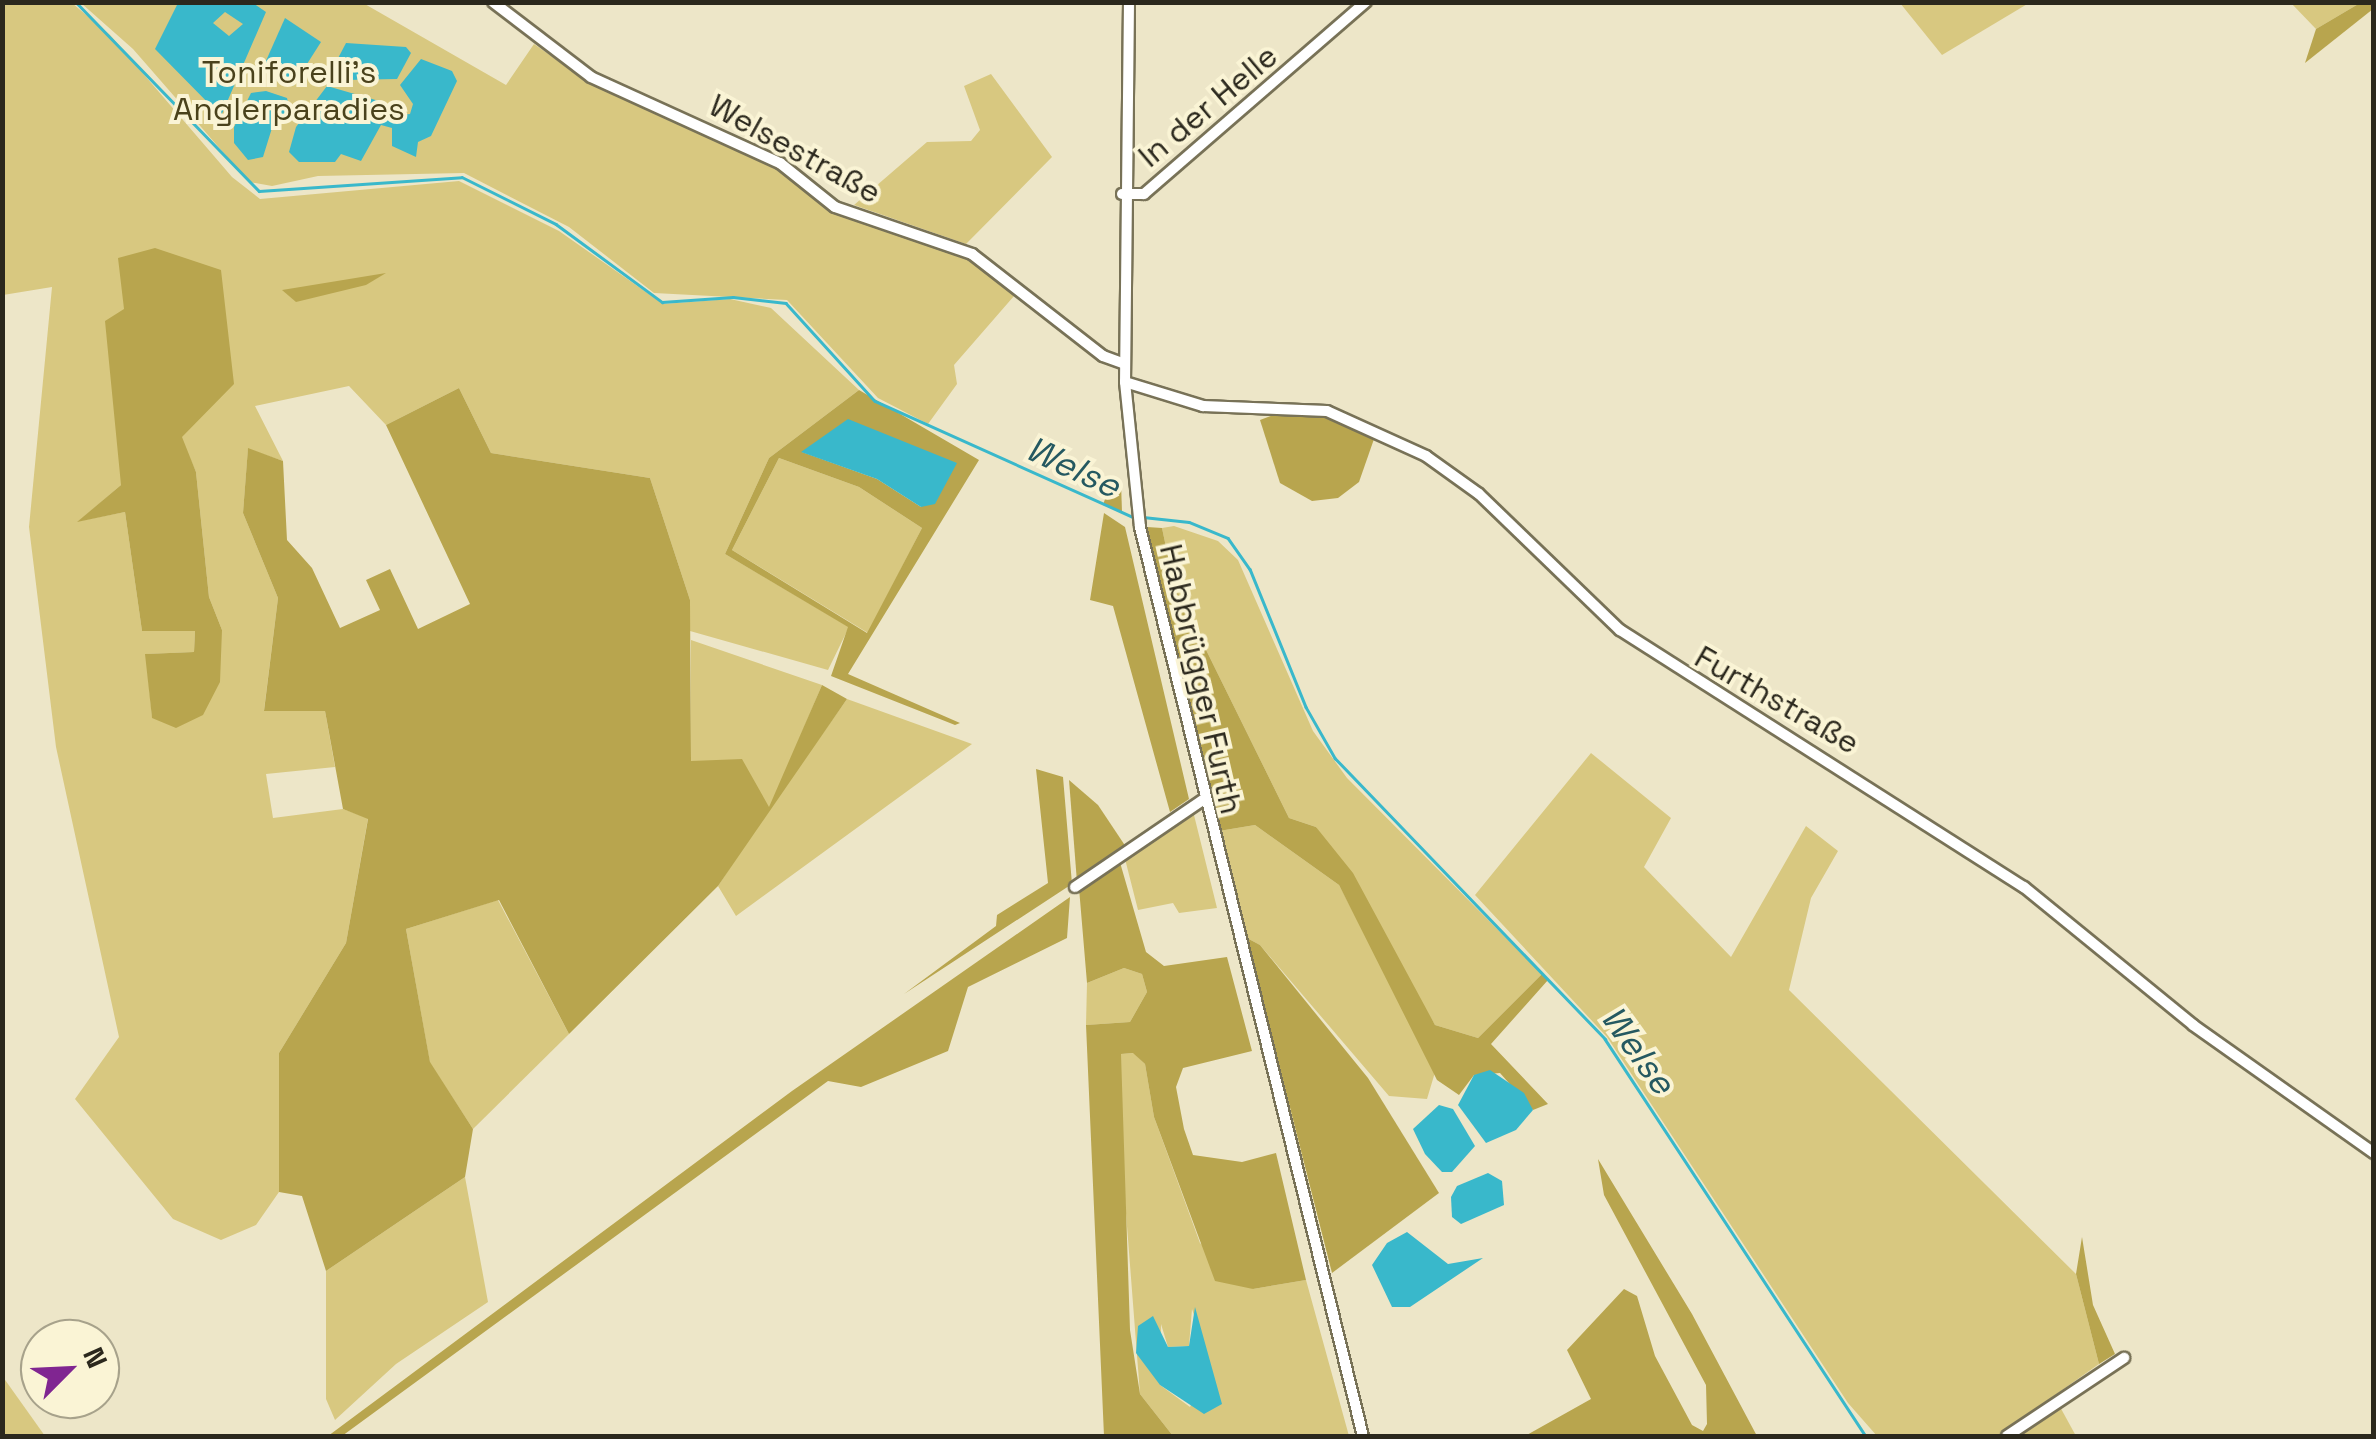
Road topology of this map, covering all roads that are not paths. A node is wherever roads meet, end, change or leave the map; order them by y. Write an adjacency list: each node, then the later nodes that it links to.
1 (493, 2): 5 (street, Welsestraße)
2 (1130, 2): 4 (street, Habbrügger Furth)
3 (1366, 2): 4 (street, In der Helle)
4 (1126, 194): 5 (street, Habbrügger Furth)
5 (1125, 364): 6 (street, Habbrügger Furth)
6 (1125, 382): 7 (street, Habbrügger Furth); 9 (street, Furthstraße)
7 (1204, 799): 8 (street); 11 (street, Habbrügger Furth)
8 (1076, 887)
9 (2374, 1153)
10 (2124, 1358): 12 (street)
11 (1363, 1436)
12 (2007, 1436)

